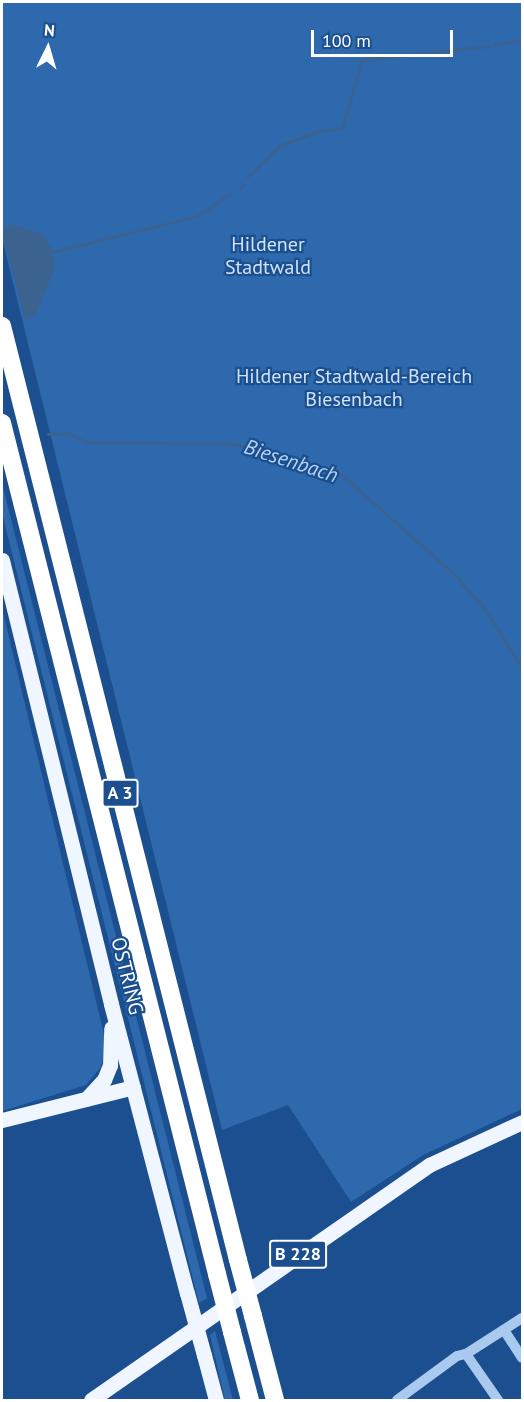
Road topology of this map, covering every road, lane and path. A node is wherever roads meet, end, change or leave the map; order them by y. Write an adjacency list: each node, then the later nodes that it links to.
1 (2, 326): 16 (highway, A 3, bridge)
2 (2, 423): 15 (highway, A 3, bridge)
3 (2, 560): 4 (main road, OSTRING)
4 (111, 1004): 5 (main road, OSTRING); 6 (main road)
5 (133, 1087): 6 (main road); 14 (main road, OSTRING, bridge)
6 (86, 1100): 7 (main road)
7 (2, 1120)
8 (522, 1122): 13 (main road, B 228)
9 (522, 1318): 10 (street)
10 (504, 1330): 11 (street); 12 (street)
11 (466, 1354): 17 (street); 18 (street)
12 (522, 1358)
13 (91, 1401)
14 (216, 1401)
15 (250, 1401)
16 (275, 1401)
17 (397, 1401)
18 (498, 1401)

